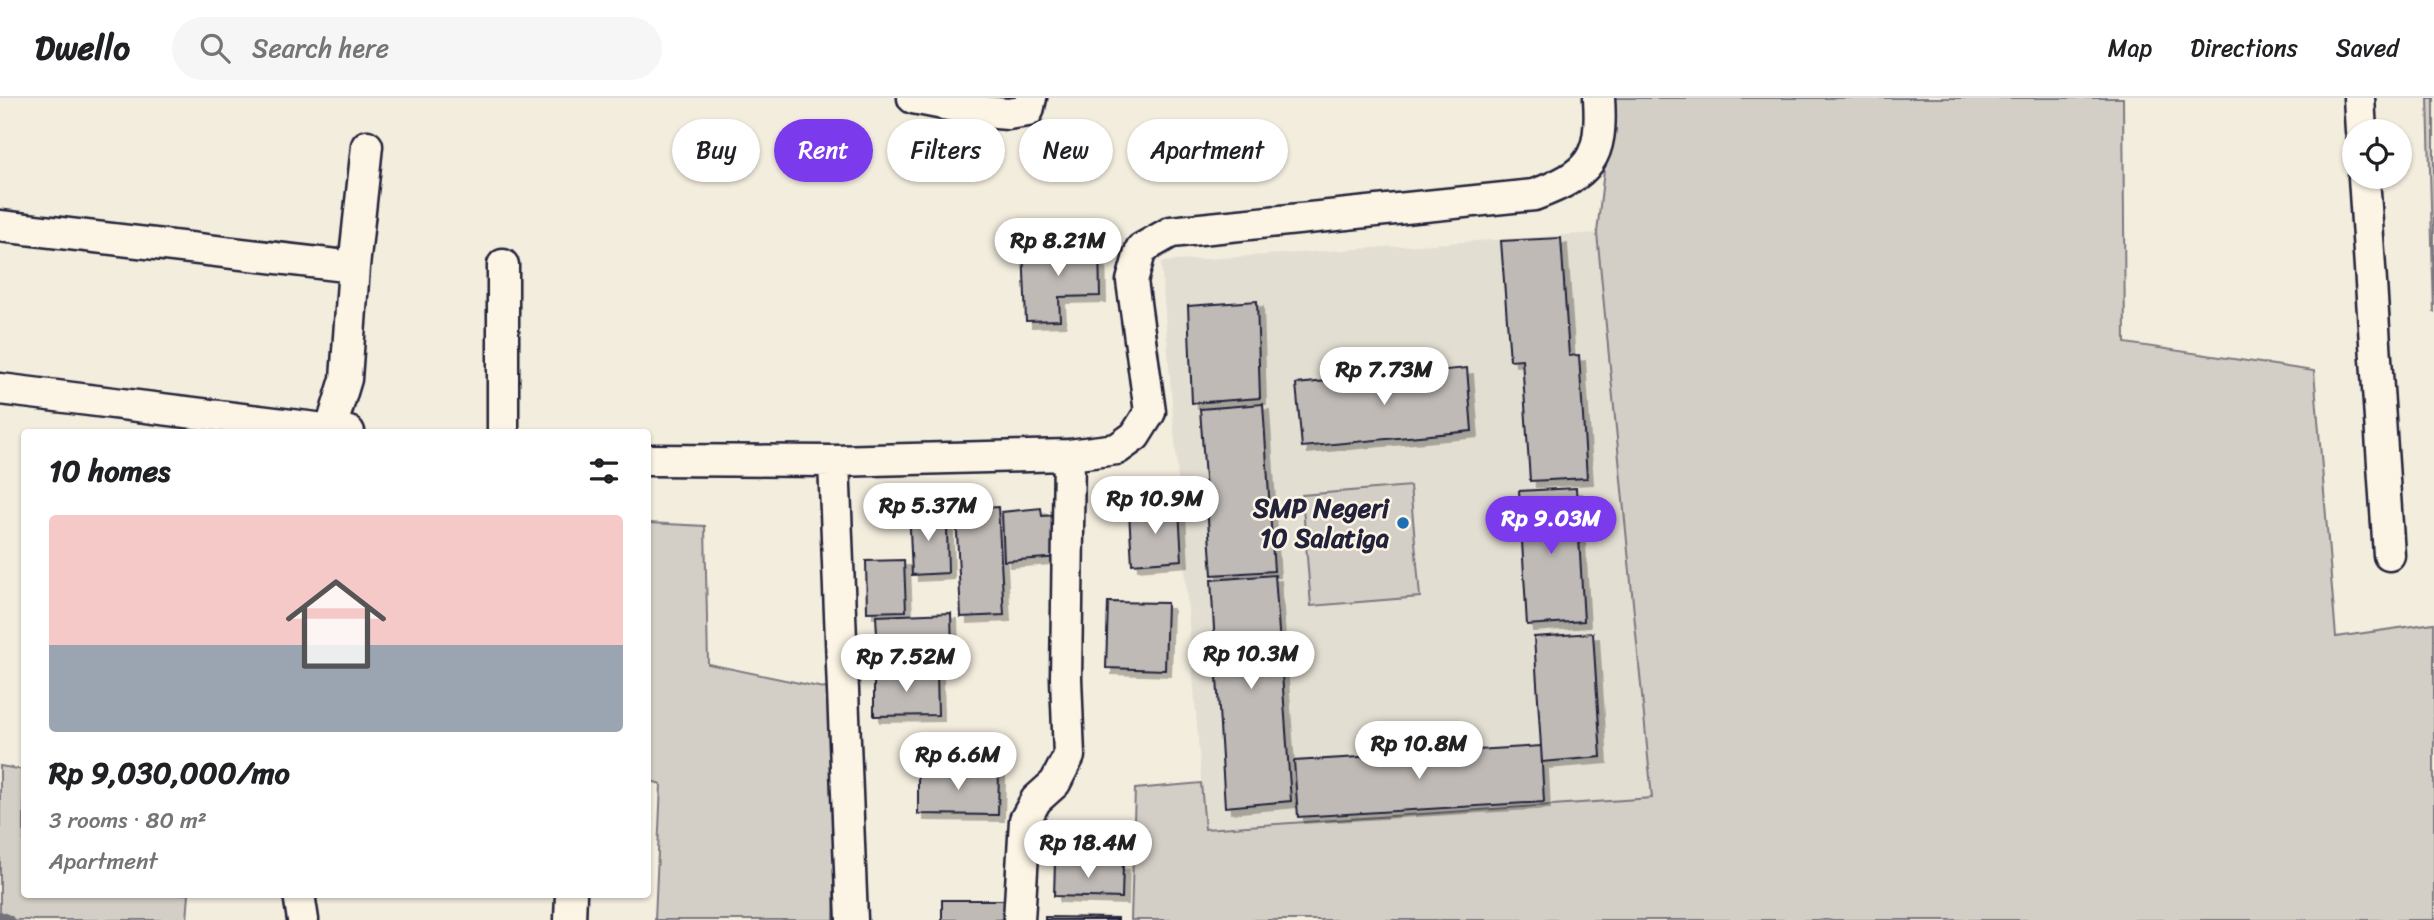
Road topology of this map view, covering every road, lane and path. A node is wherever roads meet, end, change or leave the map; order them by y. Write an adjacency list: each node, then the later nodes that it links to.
1 (913, 98): 2 (street)
2 (1031, 98)
3 (1599, 98): 15 (street)
4 (2359, 98): 5 (street)
5 (2360, 119)
6 (367, 146): 10 (street)
7 (2365, 189): 18 (street)
8 (0, 226): 10 (street)
9 (503, 265): 14 (street)
10 (354, 267): 13 (street)
11 (0, 389): 12 (street)
12 (321, 429)
13 (337, 429)
14 (503, 429)
15 (1069, 455): 17 (street); 24 (street)
16 (651, 460): 17 (street)
17 (834, 461): 23 (street)
18 (2389, 555)
19 (300, 898): 21 (street)
20 (571, 898): 22 (street)
21 (303, 920)
22 (570, 920)
23 (852, 920)
24 (1019, 920)

